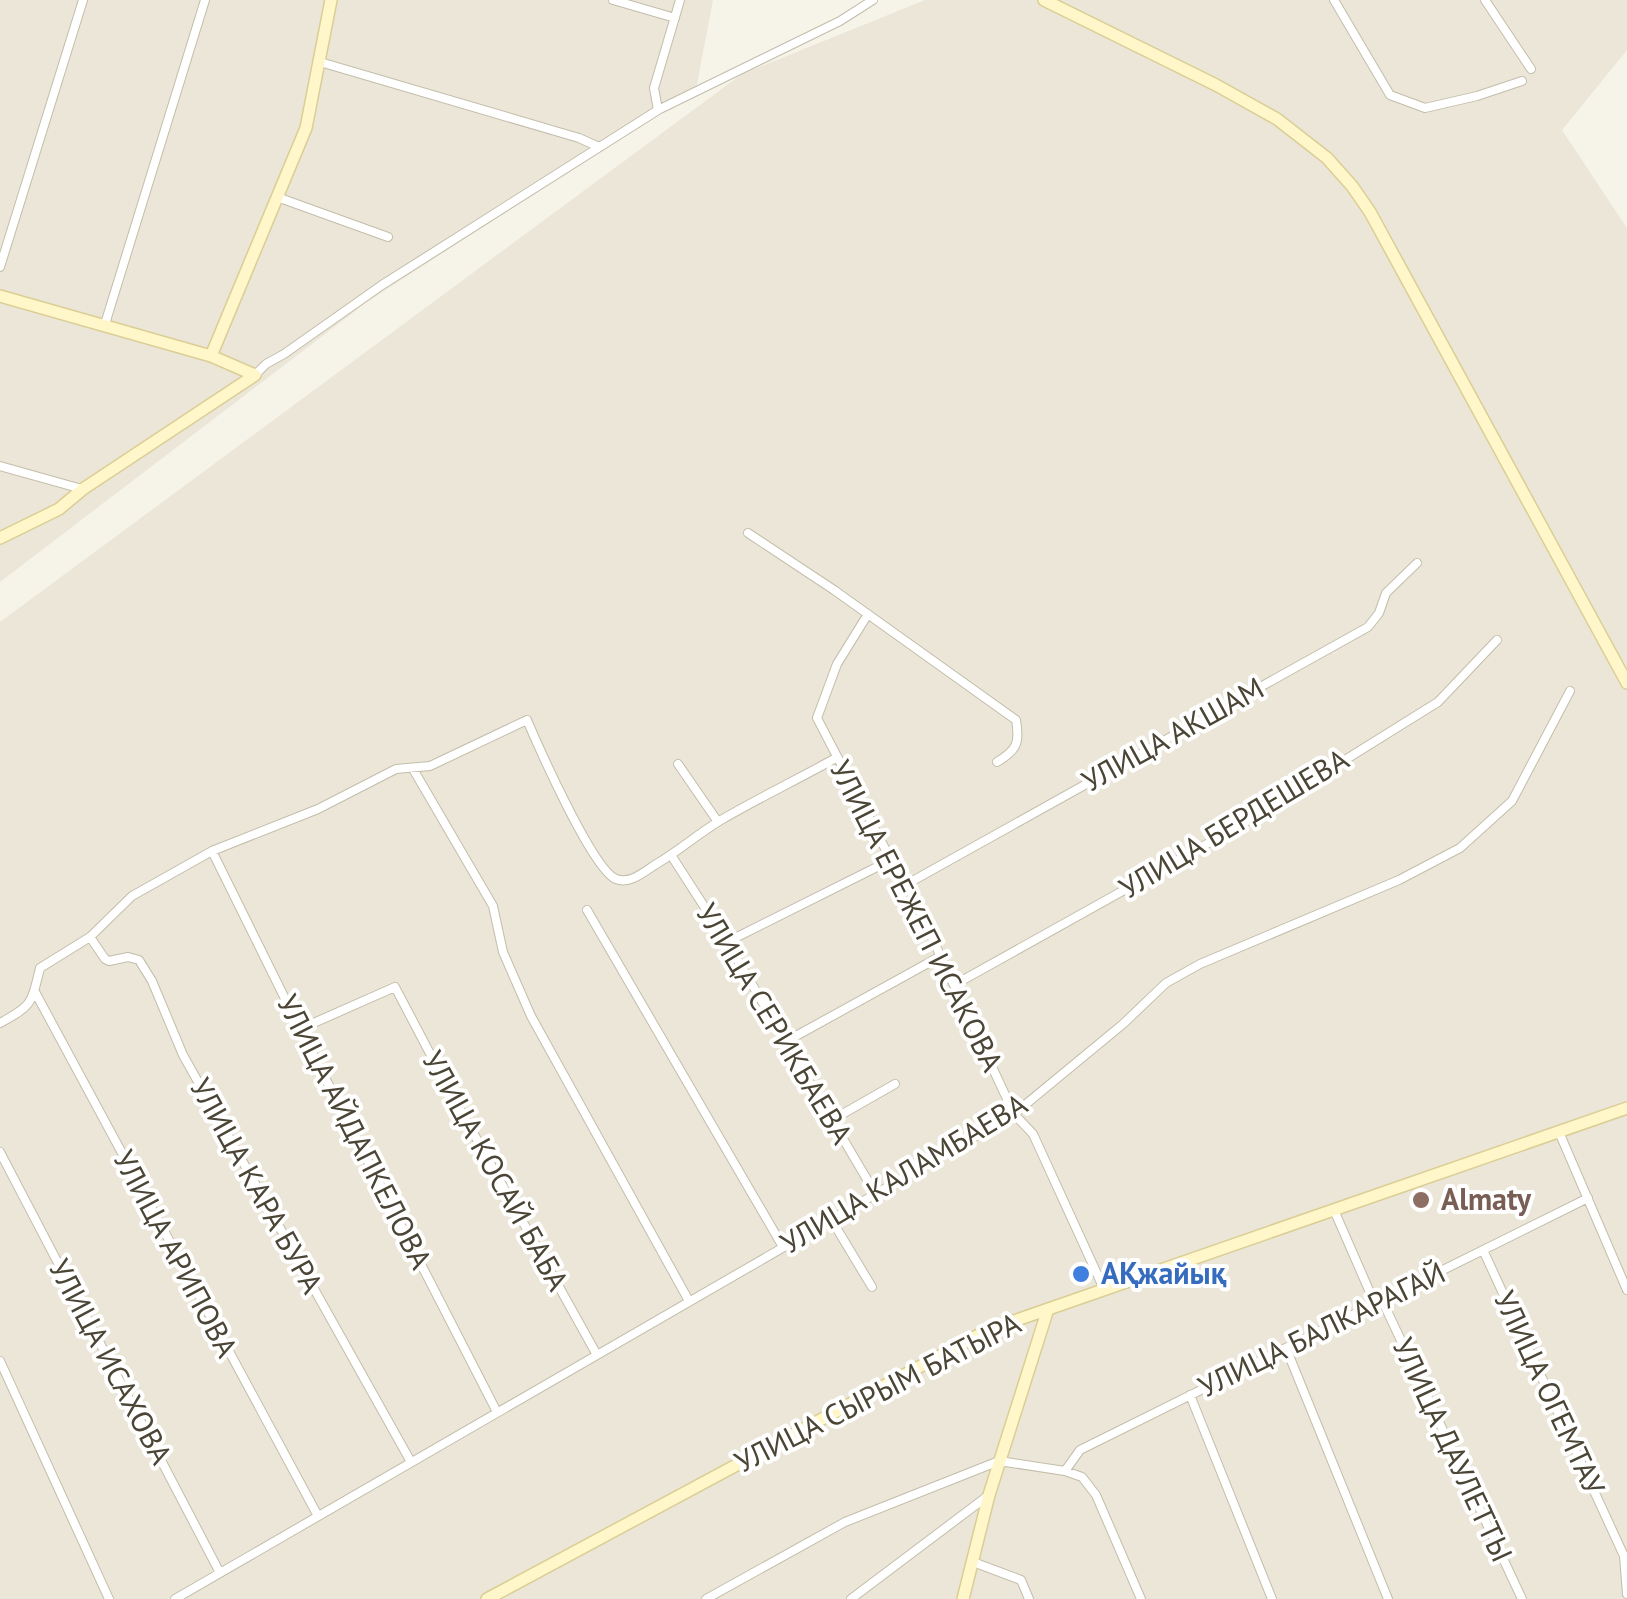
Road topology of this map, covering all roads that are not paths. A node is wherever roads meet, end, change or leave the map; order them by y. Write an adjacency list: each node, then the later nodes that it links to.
1 (84, 0): 18 (street)
2 (206, 0): 20 (street)
3 (332, 0): 11 (street)
4 (613, 0): 10 (street)
5 (680, 0): 10 (street)
6 (873, 0): 14 (street)
7 (1044, 0): 30 (street)
8 (1334, 0): 13 (street)
9 (1485, 0): 12 (street)
10 (675, 18): 14 (street)
11 (320, 62): 15 (street); 16 (street)
12 (1531, 69)
13 (1522, 81)
14 (658, 110): 15 (street)
15 (599, 147): 22 (street)
16 (277, 197): 17 (street); 21 (street)
17 (388, 236)
18 (0, 267)
19 (0, 296): 20 (street)
20 (105, 324): 21 (street)
21 (211, 356): 22 (street)
22 (255, 375): 24 (street)
23 (0, 466): 24 (street)
24 (83, 489): 26 (street)
25 (748, 533): 28 (street)
26 (0, 538)
27 (1418, 562): 40 (street, УЛИЦА АКШАМ)
28 (868, 614): 32 (street, УЛИЦА ЕРЕЖЕП ИСАКОВА); 33 (street)
29 (1497, 640): 45 (street, УЛИЦА БЕРДЕШЕВА)
30 (1627, 683)
31 (1570, 691): 52 (street, УЛИЦА КАЛАМБАЕВА)
32 (836, 758): 36 (street); 39 (street, УЛИЦА ЕРЕЖЕП ИСАКОВА)
33 (997, 762)
34 (678, 764): 36 (street)
35 (413, 769): 37 (street); 38 (street); 65 (street)
36 (718, 822): 38 (street)
37 (212, 851): 42 (street); 48 (street, УЛИЦА АЙДАПКЕЛОВА)
38 (671, 855): 43 (street, УЛИЦА СЕРИКБАЕВА)
39 (891, 860): 40 (street, УЛИЦА ЕРЕЖЕП ИСАКОВА); 43 (street)
40 (907, 884): 44 (street, УЛИЦА ЕРЕЖЕП ИСАКОВА)
41 (586, 910): 60 (street)
42 (90, 937): 46 (street); 74 (street, УЛИЦА КАРА БУРА)
43 (728, 942): 49 (street, УЛИЦА СЕРИКБАЕВА)
44 (940, 956): 45 (street, УЛИЦА ЕРЕЖЕП ИСАКОВА); 49 (street)
45 (954, 985): 52 (street, УЛИЦА ЕРЕЖЕП ИСАКОВА)
46 (35, 992): 47 (street); 77 (street, УЛИЦА АРИПОВА)
47 (0, 1023)
48 (300, 1029): 69 (street, УЛИЦА КОСАЙ БАБА); 72 (street, УЛИЦА АЙДАПКЕЛОВА)
49 (785, 1042): 53 (street, УЛИЦА СЕРИКБАЕВА)
50 (895, 1084): 53 (street)
51 (1627, 1108): 54 (street, УЛИЦА СЫРЫМ БАТЫРА)
52 (1014, 1114): 56 (street, УЛИЦА КАЛАМБАЕВА); 63 (street, УЛИЦА ЕРЕЖЕП ИСАКОВА)
53 (832, 1120): 56 (street, УЛИЦА СЕРИКБАЕВА)
54 (1559, 1132): 57 (street); 58 (street, УЛИЦА СЫРЫМ БАТЫРА)
55 (0, 1152): 79 (street, УЛИЦА ИСАХОВА)
56 (876, 1193): 59 (street, УЛИЦА КАЛАМБАЕВА)
57 (1588, 1198): 61 (street, УЛИЦА БАЛКАРАГАЙ); 64 (street)
58 (1334, 1210): 63 (street, УЛИЦА СЫРЫМ БАТЫРА); 66 (street, УЛИЦА ДАУЛЕТТЫ)
59 (830, 1219): 60 (street, УЛИЦА КАЛАМБАЕВА); 62 (street)
60 (783, 1247): 65 (street, УЛИЦА КАЛАМБАЕВА)
61 (1483, 1250): 66 (street, УЛИЦА БАЛКАРАГАЙ); 80 (street, УЛИЦА ОГЕМТАУ)
62 (872, 1287)
63 (1104, 1290): 67 (street, УЛИЦА СЫРЫМ БАТЫРА)
64 (1627, 1290)
65 (689, 1301): 69 (street, УЛИЦА КАЛАМБАЕВА)
66 (1378, 1302): 68 (street, УЛИЦА БАЛКАРАГАЙ); 91 (street, УЛИЦА ДАУЛЕТТЫ)
67 (1048, 1309): 73 (street); 83 (street, УЛИЦА СЫРЫМ БАТЫРА)
68 (1286, 1348): 71 (street, УЛИЦА БАЛКАРАГАЙ); 90 (street)
69 (596, 1355): 72 (street, УЛИЦА КАЛАМБАЕВА)
70 (0, 1361): 81 (street)
71 (1190, 1395): 75 (street, УЛИЦА БАЛКАРАГАЙ); 89 (street)
72 (497, 1412): 74 (street, УЛИЦА КАЛАМБАЕВА)
73 (999, 1461): 75 (street); 76 (street); 84 (street)
74 (410, 1462): 77 (street, УЛИЦА КАЛАМБАЕВА)
75 (1065, 1471): 88 (street)
76 (989, 1495): 78 (street); 85 (street)
77 (318, 1516): 79 (street, УЛИЦА КАЛАМБАЕВА)
78 (973, 1562): 86 (street); 87 (street)
79 (220, 1573): 82 (street, УЛИЦА КАЛАМБАЕВА)
80 (1627, 1594)
81 (109, 1599)
82 (175, 1599)
83 (487, 1599)
84 (706, 1599)
85 (851, 1599)
86 (963, 1599)
87 (1029, 1599)
88 (1141, 1599)
89 (1272, 1599)
90 (1388, 1599)
91 (1522, 1599)

